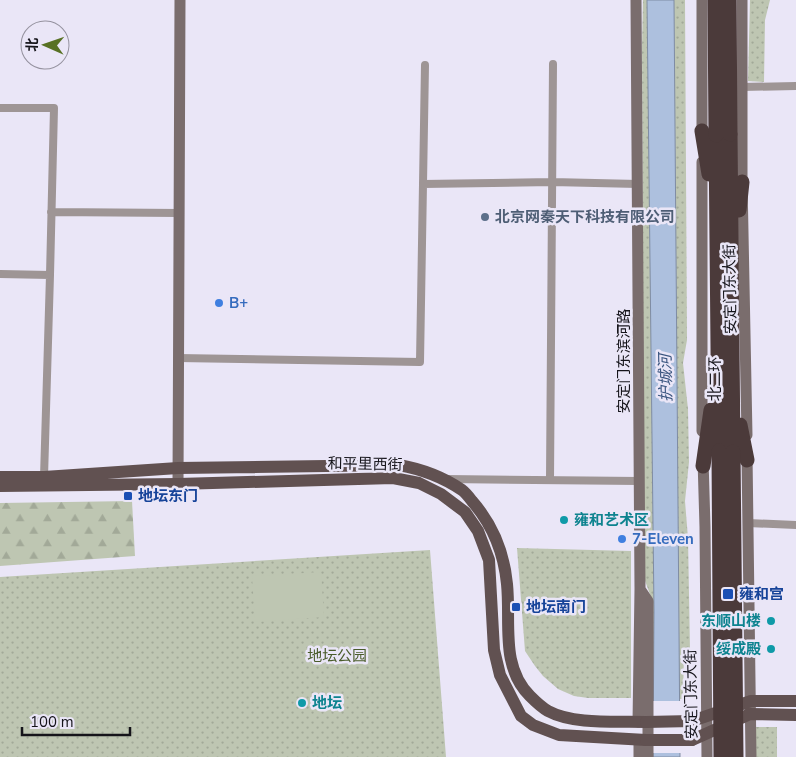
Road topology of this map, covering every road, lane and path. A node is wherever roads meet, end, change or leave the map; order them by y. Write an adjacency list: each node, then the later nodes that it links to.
1 (180, 0): 20 (street)
2 (636, 0): 18 (street, 安定门东滨河路)
3 (702, 0): 7 (street, 安定门东大街)
4 (715, 0): 14 (highway, 北二环, bridge)
5 (728, 0): 14 (highway, 北二环, bridge)
6 (742, 0): 8 (street, 安定门东大街)
7 (702, 47): 8 (street); 14 (street, 安定门东大街)
8 (742, 47): 12 (street, 安定门东大街)
9 (552, 64): 15 (street)
10 (424, 65): 17 (street)
11 (796, 86): 12 (street)
12 (742, 87): 16 (street, 安定门东大街)
13 (0, 108): 19 (street)
14 (716, 134): 21 (highway, 北二环); 25 (highway, 北二环); 29 (street, 安定门东大街)
15 (552, 182): 17 (street); 18 (street); 34 (street)
16 (742, 182): 21 (highway); 28 (street, 安定门东大街)
17 (423, 184): 24 (street)
18 (638, 184): 35 (street, 安定门东滨河路)
19 (51, 212): 20 (street); 23 (street)
20 (179, 213): 24 (street)
21 (732, 266): 26 (highway, 北二环)
22 (0, 274): 23 (street)
23 (50, 275): 32 (street)
24 (178, 358): 30 (street)
25 (718, 366): 27 (highway, 北二环); 29 (highway)
26 (733, 386): 27 (highway, 北二环); 28 (highway)
27 (726, 451): 54 (highway, 北二环, bridge); 55 (highway, 北二环, bridge)
28 (747, 460): 39 (street, 安定门东大街)
29 (702, 466): 38 (street, 安定门东大街)
30 (178, 468): 32 (main road, 和平里西街); 33 (main road, 和平里西街); 36 (street)
31 (0, 477): 32 (main road, 和平里西街)
32 (44, 477)
33 (442, 478): 34 (street); 48 (main road, 和平里西街)
34 (550, 480): 35 (street)
35 (639, 482): 42 (street, 安定门东滨河路)
36 (178, 484): 37 (main road, 和平里西街); 50 (main road, 和平里西街)
37 (0, 486)
38 (704, 508): 39 (street); 47 (street, 安定门东大街)
39 (748, 509): 40 (street, 安定门东大街)
40 (748, 523): 41 (street); 43 (street, 安定门东大街)
41 (796, 525)
42 (640, 589): 48 (street, 安定门东滨河路); 52 (street)
43 (750, 701): 44 (main road); 45 (street, 安定门东大街); 47 (main road)
44 (796, 701)
45 (750, 714): 46 (main road); 49 (main road); 56 (street, 安定门东大街)
46 (796, 714)
47 (706, 716): 48 (main road, 和平里西街, bridge); 49 (street, 安定门东大街)
48 (642, 722)
49 (707, 734): 50 (main road, 和平里西街, bridge); 53 (street, 安定门东大街)
50 (642, 740): 51 (street)
51 (639, 757)
52 (648, 757)
53 (707, 757)
54 (721, 757)
55 (736, 757)
56 (751, 757)

